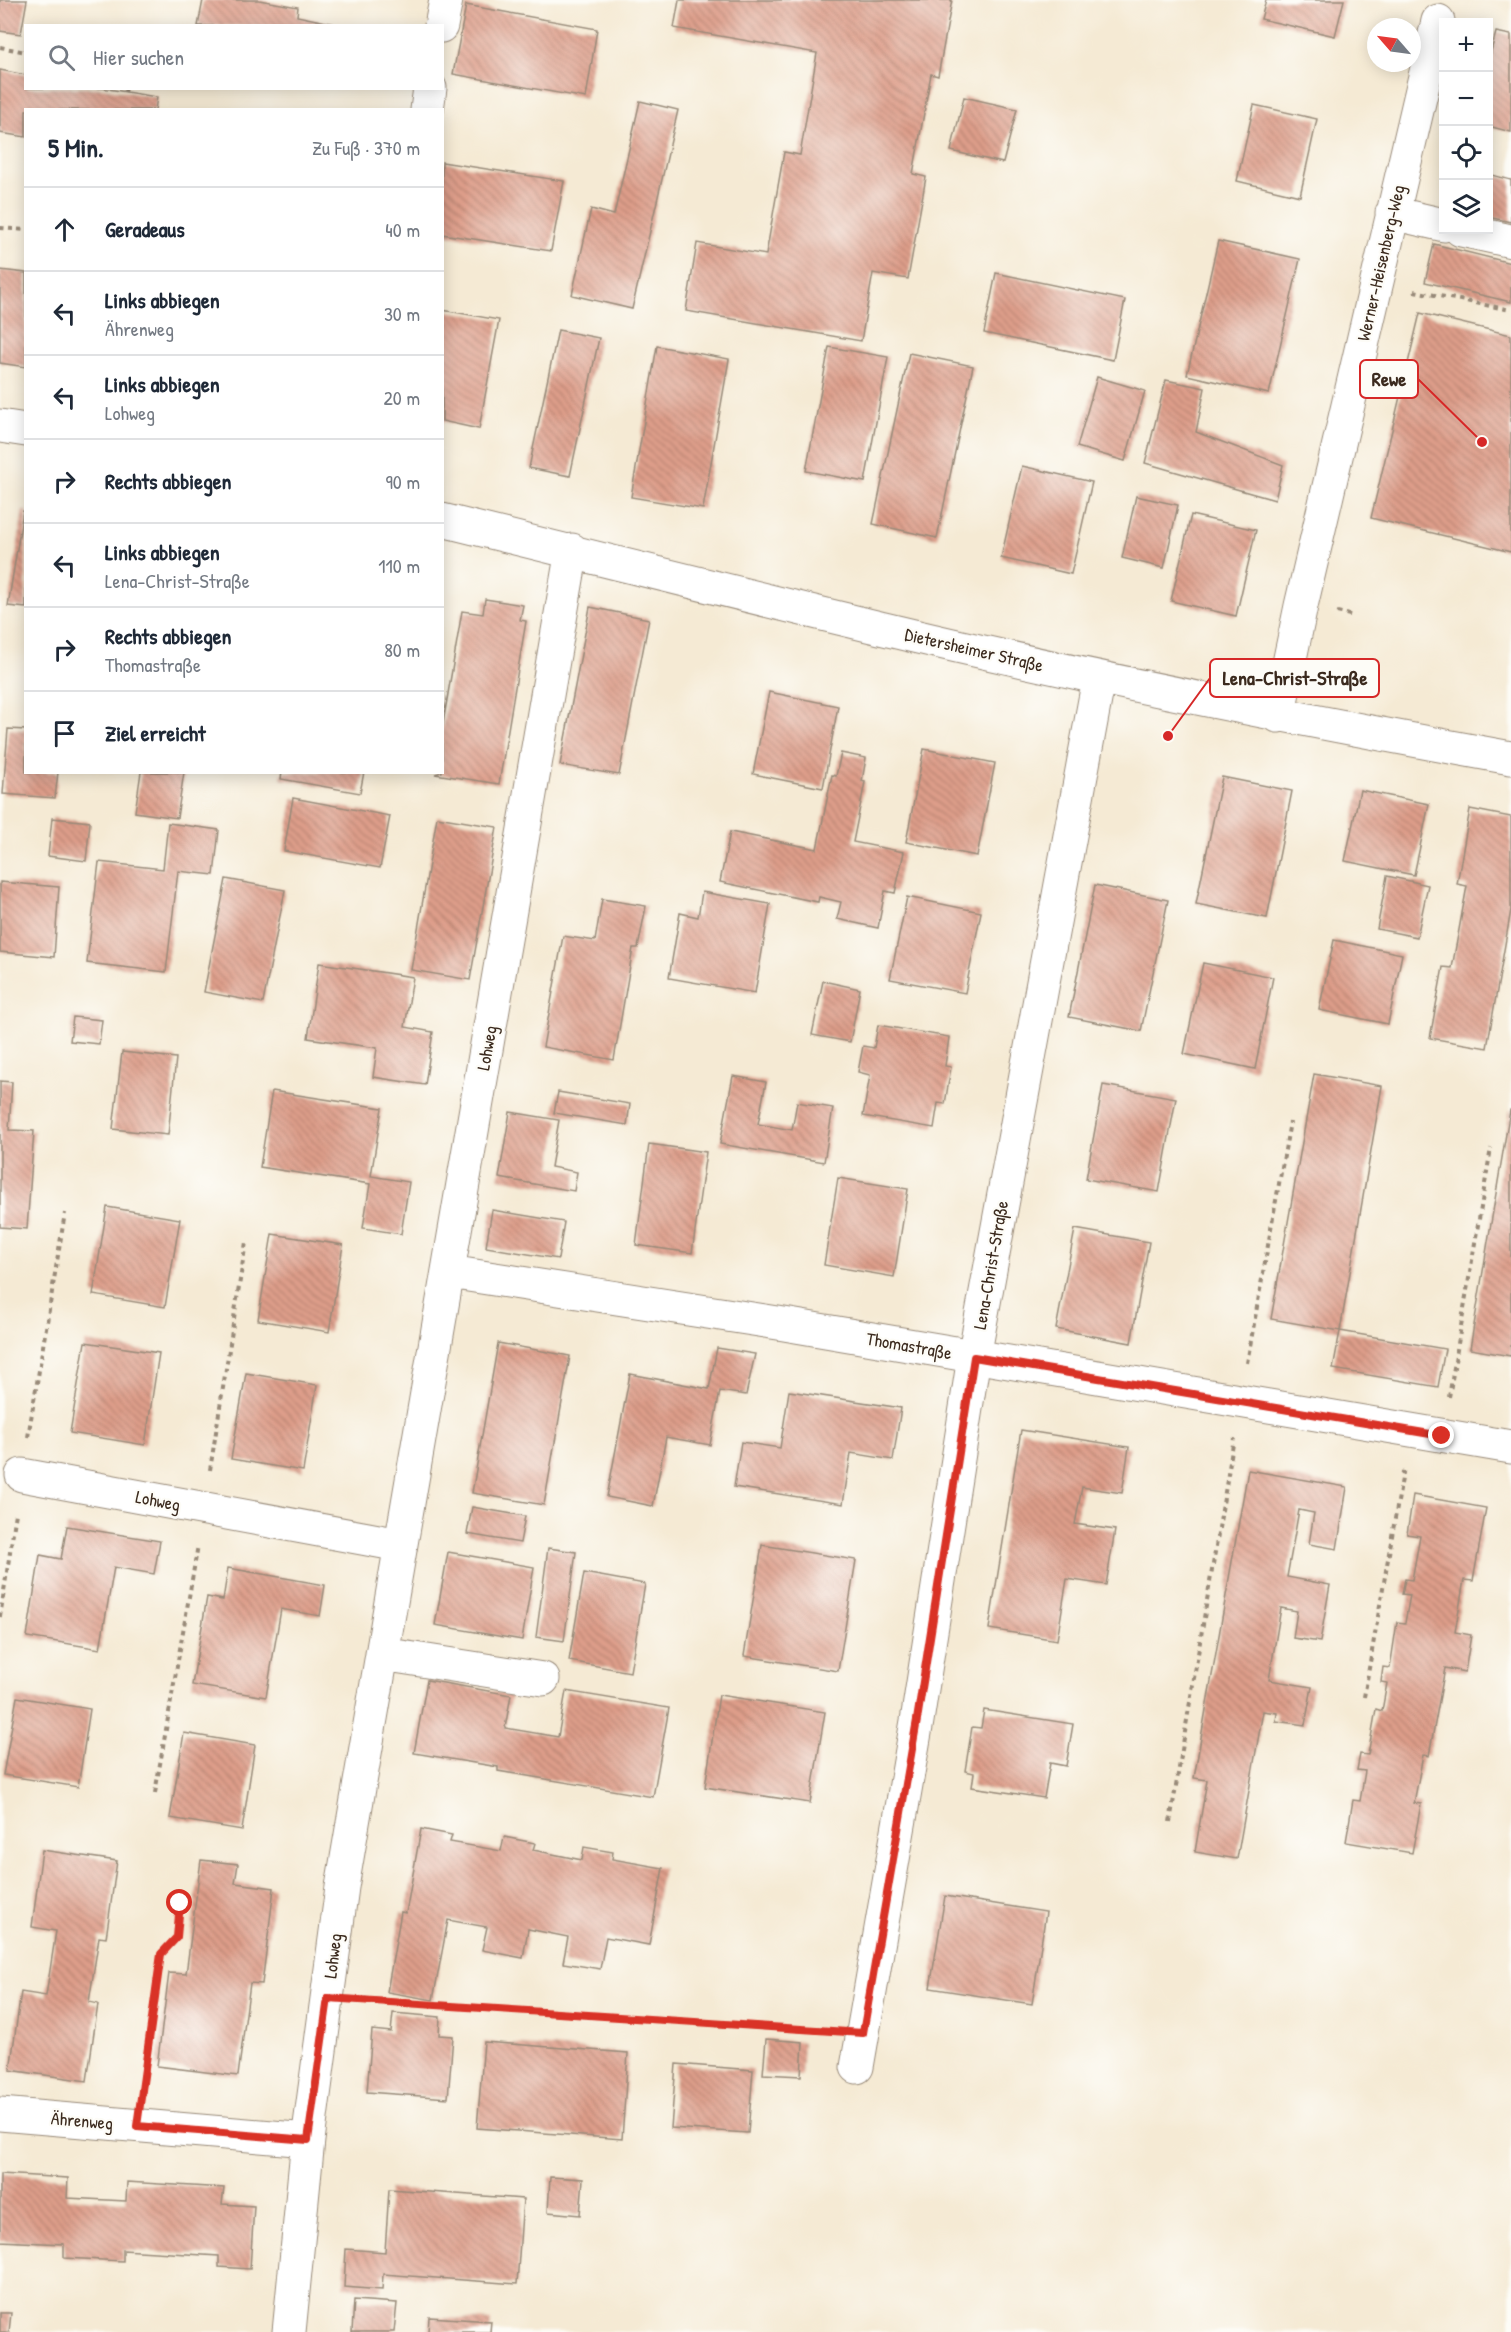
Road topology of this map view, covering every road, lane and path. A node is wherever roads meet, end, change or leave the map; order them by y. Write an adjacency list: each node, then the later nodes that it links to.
1 (446, 0): 3 (street)
2 (1438, 21): 8 (street, Werner-Heisenberg-Weg)
3 (441, 24)
4 (0, 47): 5 (path)
5 (24, 52)
6 (430, 90): 7 (street)
7 (427, 108)
8 (1392, 213): 9 (street); 14 (street, Werner-Heisenberg-Weg)
9 (1439, 224)
10 (0, 228): 11 (path)
11 (24, 230)
12 (1479, 234): 13 (street)
13 (1511, 241)
14 (1376, 284): 15 (path); 21 (street, Werner-Heisenberg-Weg)
15 (1511, 310)
16 (0, 426): 17 (street)
17 (24, 430)
18 (444, 520): 19 (street, Dietersheimer Straße)
19 (572, 550): 20 (street, Dietersheimer Straße); 26 (street, Lohweg)
20 (1099, 678): 21 (street, Dietersheimer Straße); 27 (street, Lena-Christ-Straße)
21 (1278, 716): 22 (street, Dietersheimer Straße)
22 (1511, 758)
23 (1290, 1122): 28 (path)
24 (1491, 1148): 29 (path)
25 (65, 1213): 31 (path)
26 (449, 1272): 27 (street, Thomastraße); 32 (street, Lohweg)
27 (974, 1357): 28 (street, Thomastraße); 40 (street, Lena-Christ-Straße)
28 (1240, 1401): 29 (street, Thomastraße); 37 (path)
29 (1426, 1433): 30 (street, Thomastraße); 36 (path)
30 (1511, 1448)
31 (22, 1475): 32 (street, Lohweg); 33 (path)
32 (400, 1545): 34 (street, Lohweg)
33 (0, 1617)
34 (382, 1654): 35 (street); 39 (street, Lohweg)
35 (543, 1679)
36 (1364, 1697)
37 (1170, 1822)
38 (180, 1903): 43 (path)
39 (328, 1998): 40 (path); 44 (street, Lohweg)
40 (863, 2033): 41 (street, Lena-Christ-Straße)
41 (857, 2067)
42 (0, 2114): 43 (street, Ährenweg)
43 (137, 2126): 44 (street, Ährenweg)
44 (308, 2140): 45 (street, Lohweg)
45 (289, 2332)

